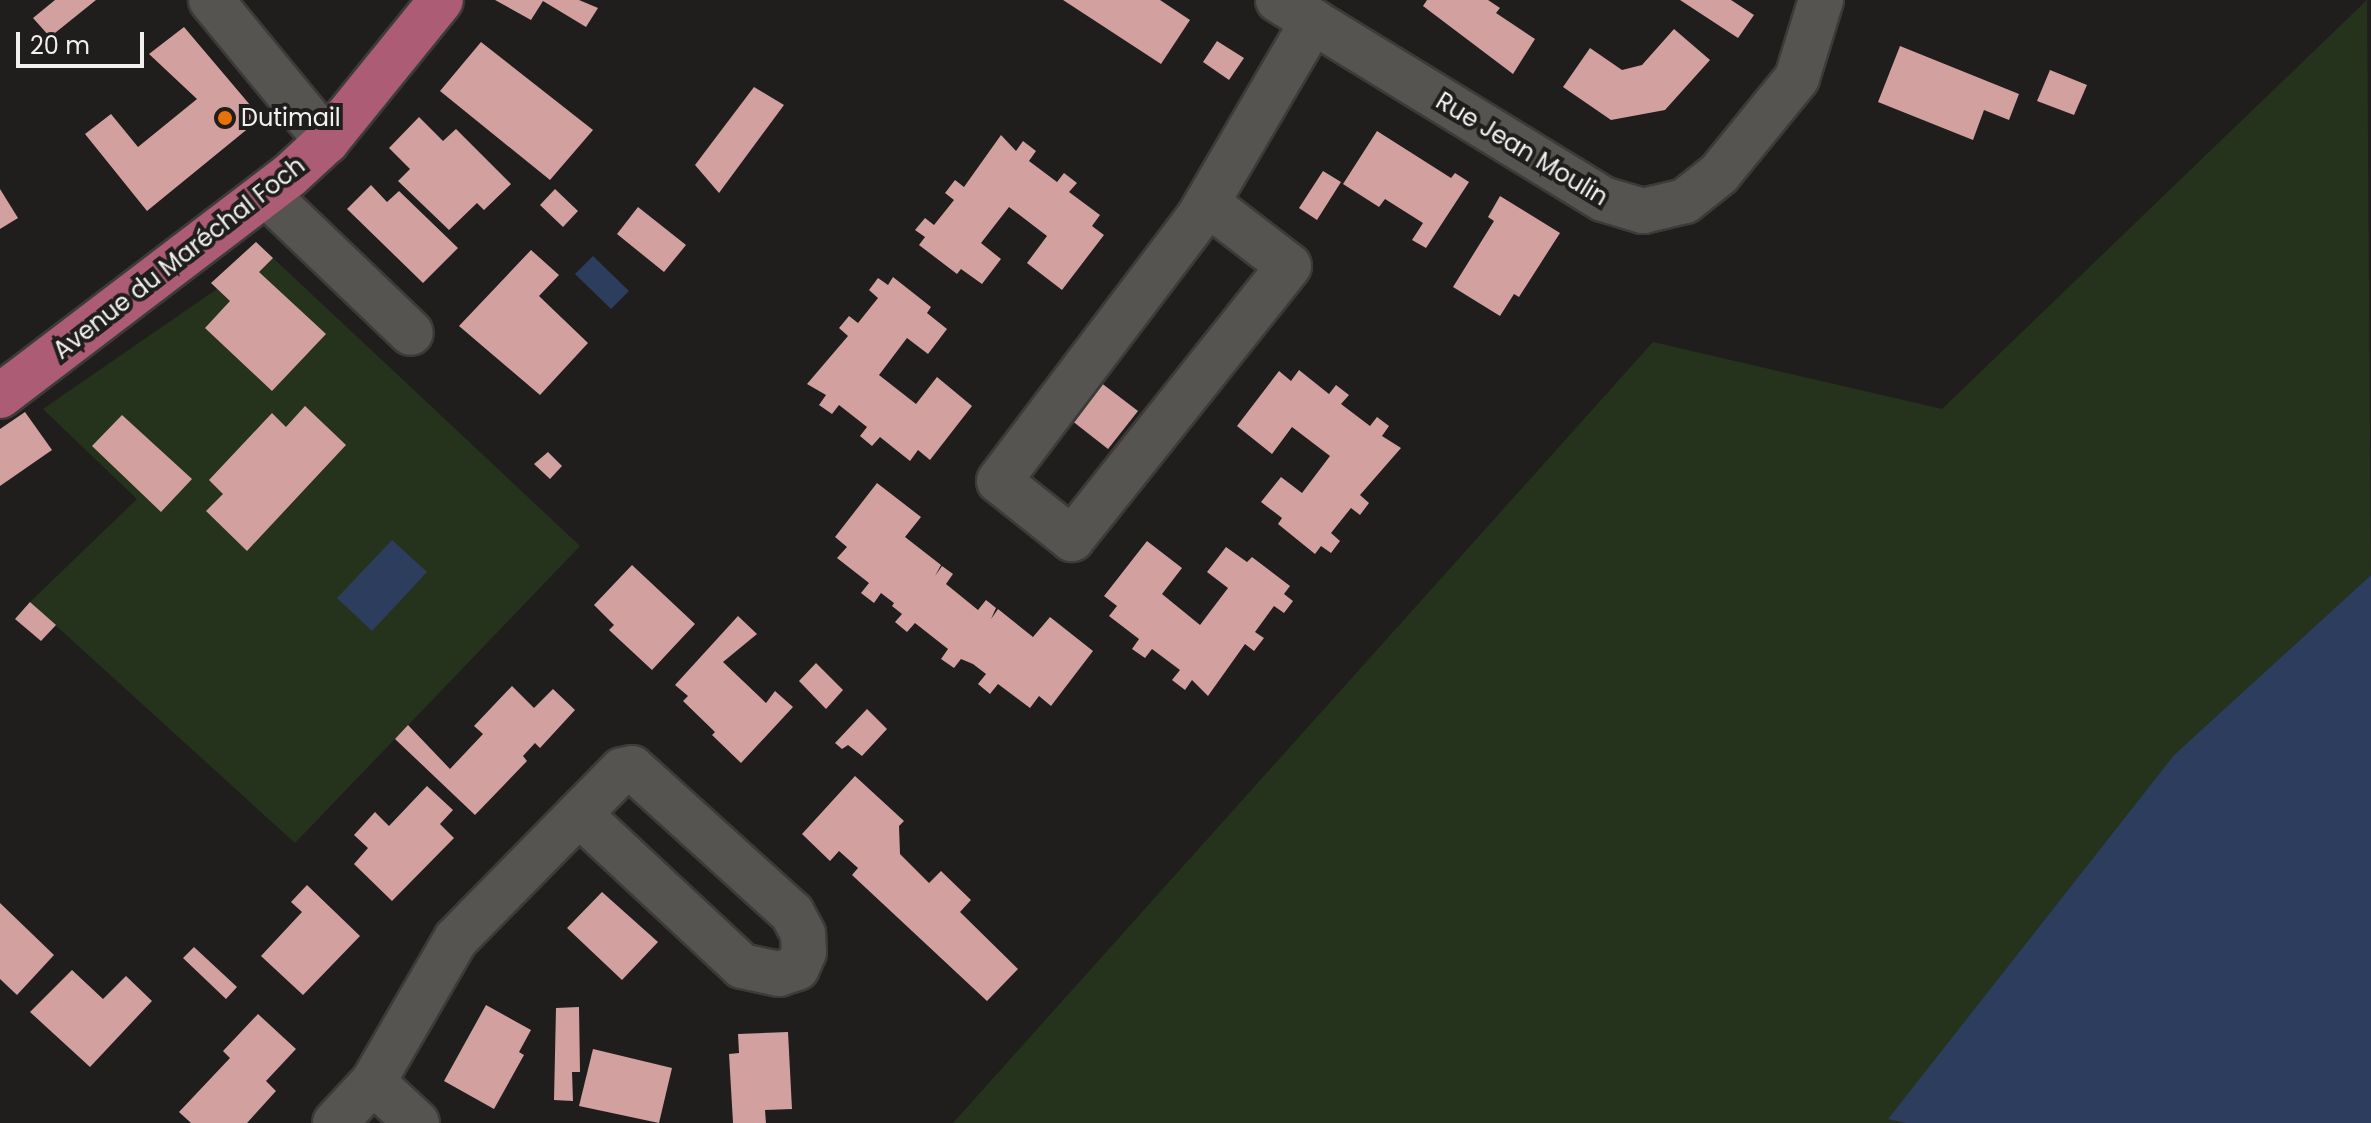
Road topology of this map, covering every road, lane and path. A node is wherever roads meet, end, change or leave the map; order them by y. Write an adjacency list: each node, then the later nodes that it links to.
1 (211, 0): 5 (street)
2 (441, 0): 5 (main road, Avenue du Maréchal Foch)
3 (1821, 0): 4 (street, Rue Jean Moulin)
4 (1295, 11): 7 (street)
5 (327, 141): 6 (main road, Avenue du Maréchal Foch)
6 (267, 195): 8 (street); 9 (main road, Avenue du Maréchal Foch)
7 (1207, 203): 7 (street)
8 (411, 333)
9 (0, 396)
10 (579, 814): 10 (street); 11 (street)
11 (373, 1082): 12 (street); 13 (street)
12 (335, 1123)
13 (417, 1123)

